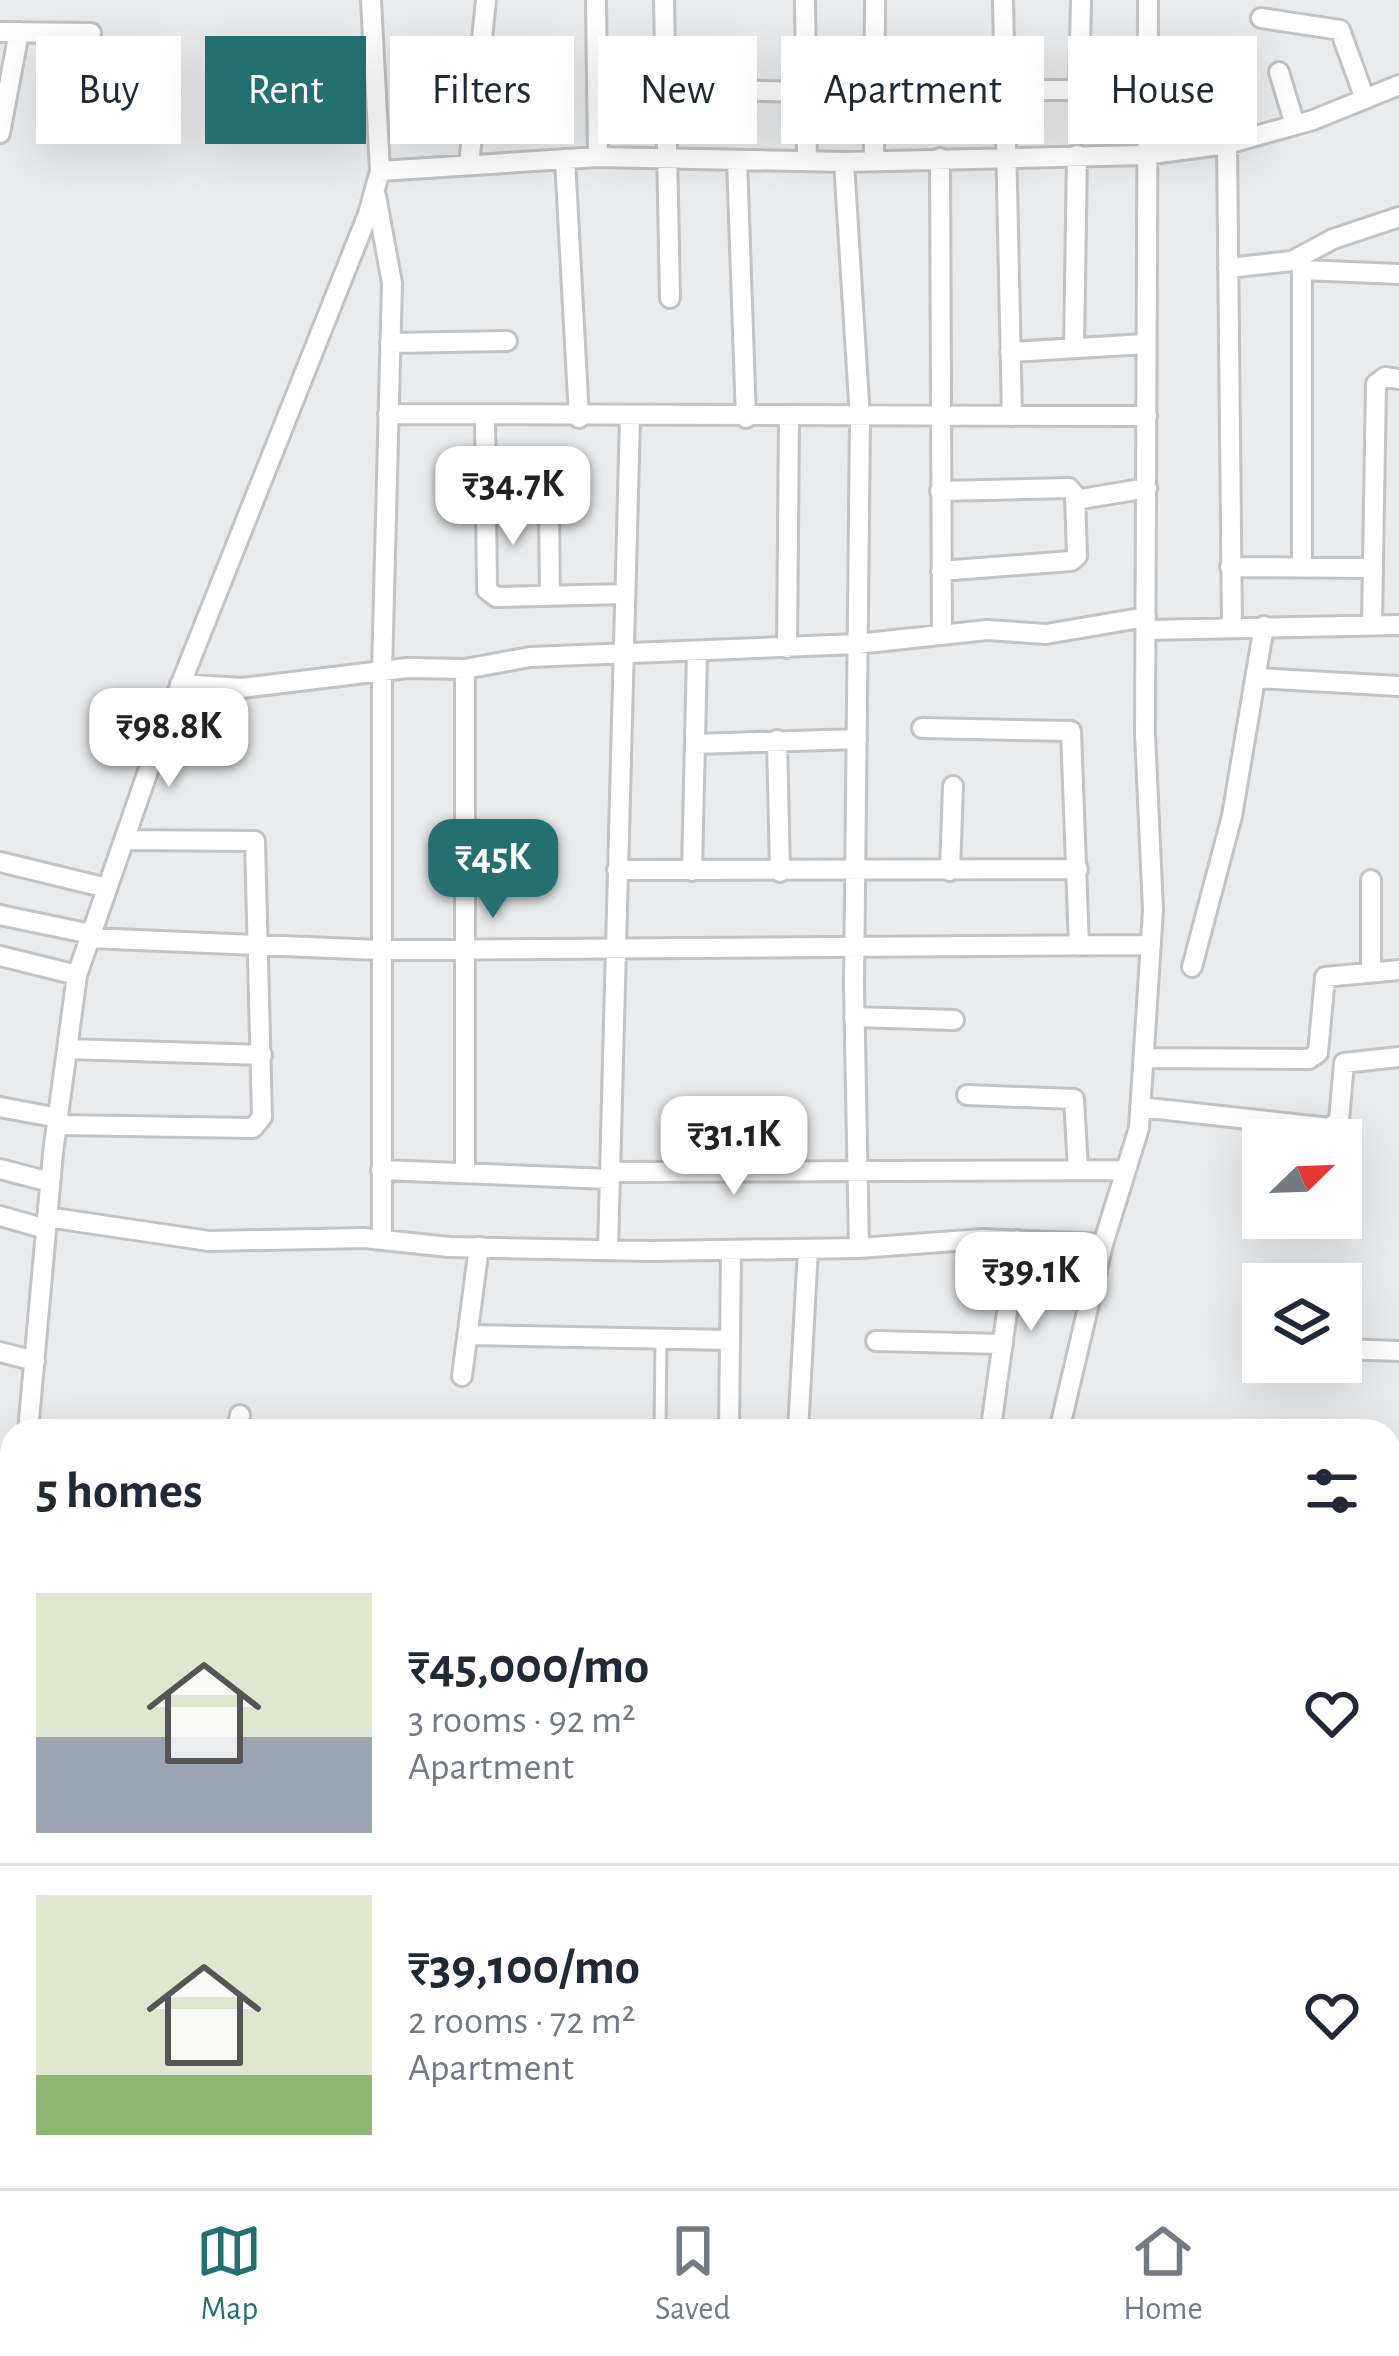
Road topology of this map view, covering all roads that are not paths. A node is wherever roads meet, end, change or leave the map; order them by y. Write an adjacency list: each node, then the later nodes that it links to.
1 (371, 0): 43 (street)
2 (486, 0): 42 (street)
3 (596, 0): 34 (street)
4 (664, 0): 13 (street)
5 (805, 0): 14 (street)
6 (875, 0): 15 (street)
7 (1003, 0): 16 (street)
8 (1081, 0): 17 (street)
9 (1148, 0): 18 (street)
10 (1261, 18): 21 (street)
11 (9, 32): 12 (street); 23 (street)
12 (91, 32)
13 (665, 36)
14 (805, 36)
15 (875, 36)
16 (1003, 36)
17 (1080, 36)
18 (1146, 36)
19 (1279, 72): 22 (street)
20 (1399, 86): 21 (street)
21 (1365, 99): 22 (street)
22 (1295, 125): 24 (street)
23 (0, 133)
24 (1257, 136)
25 (668, 144): 35 (street)
26 (807, 144): 40 (street)
27 (874, 144): 39 (street)
28 (1003, 144): 31 (street)
29 (1144, 144): 33 (street)
30 (1227, 144): 33 (street); 46 (street)
31 (1003, 155): 32 (street); 36 (street); 53 (street)
32 (1077, 155): 33 (street); 52 (street)
33 (1144, 155): 51 (street)
34 (598, 157): 35 (street); 37 (street)
35 (668, 158): 38 (street); 48 (street)
36 (940, 158): 39 (street); 59 (street)
37 (565, 159): 42 (street); 60 (street)
38 (737, 160): 40 (street); 62 (street)
39 (874, 160): 41 (street)
40 (807, 161): 41 (street)
41 (844, 162): 64 (street)
42 (469, 165): 43 (street)
43 (377, 181): 50 (street); 90 (street)
44 (1399, 218): 45 (street)
45 (1302, 263): 46 (street); 47 (street); 71 (street)
46 (1228, 268): 72 (street)
47 (1399, 274)
48 (670, 298)
49 (507, 341): 50 (street)
50 (390, 343): 55 (street)
51 (1145, 344): 52 (street); 58 (street)
52 (1074, 348): 53 (street)
53 (1010, 352): 57 (street)
54 (1399, 379): 65 (street)
55 (388, 414): 56 (street); 88 (street)
56 (485, 416): 60 (street); 76 (street)
57 (1012, 416): 58 (street); 59 (street)
58 (1147, 416): 67 (street)
59 (938, 417): 64 (street); 68 (street)
60 (579, 418): 61 (street)
61 (630, 418): 62 (street); 75 (street)
62 (746, 418): 63 (street)
63 (789, 418): 64 (street); 84 (street)
64 (860, 418): 83 (street)
65 (1375, 447): 66 (street); 73 (street)
66 (1399, 450)
67 (1147, 488): 69 (street); 77 (street)
68 (940, 491): 69 (street); 74 (street)
69 (1075, 500): 74 (street)
70 (549, 511): 76 (street)
71 (1302, 566): 72 (street); 73 (street)
72 (1230, 567): 80 (street)
73 (1373, 568): 78 (street)
74 (941, 571): 82 (street)
75 (624, 594): 76 (street); 86 (street)
76 (550, 596)
77 (1146, 623): 80 (street); 82 (street); 112 (street)
78 (1372, 623): 79 (street); 81 (street)
79 (1399, 625)
80 (1232, 626): 81 (street)
81 (1264, 626): 89 (street)
82 (942, 634): 83 (street)
83 (857, 644): 84 (street); 93 (street)
84 (787, 648): 85 (street)
85 (698, 652): 86 (street); 95 (street)
86 (622, 657): 87 (street); 100 (street)
87 (465, 669): 88 (street); 113 (street)
88 (382, 672): 90 (street); 115 (street)
89 (1257, 678): 91 (street); 117 (street)
90 (180, 684): 97 (street)
91 (1399, 686)
92 (922, 728): 99 (street)
93 (857, 739): 94 (street); 104 (street)
94 (777, 740): 95 (street); 103 (street)
95 (695, 743): 101 (street)
96 (953, 786): 102 (street)
97 (124, 840): 106 (street); 109 (street)
98 (0, 862): 106 (street)
99 (1078, 869): 102 (street); 111 (street)
100 (617, 870): 101 (street); 114 (street)
101 (692, 871): 103 (street)
102 (950, 871): 104 (street)
103 (781, 872): 104 (street)
104 (856, 873): 110 (street)
105 (1371, 880): 119 (street)
106 (107, 888): 108 (street)
107 (0, 915): 108 (street)
108 (90, 936): 109 (street); 120 (street)
109 (260, 945): 115 (street); 124 (street)
110 (854, 946): 111 (street); 114 (street); 121 (street)
111 (1079, 946): 112 (street)
112 (1151, 946): 126 (street)
113 (466, 948): 114 (street); 115 (street); 136 (street)
114 (615, 949): 137 (street)
115 (379, 950): 132 (street)
116 (0, 956): 120 (street)
117 (1192, 967)
118 (1399, 970): 119 (street)
119 (1371, 972): 126 (street)
120 (77, 975): 123 (street)
121 (854, 1017): 122 (street); 133 (street)
122 (954, 1019)
123 (68, 1049): 124 (street); 130 (street)
124 (262, 1054): 130 (street)
125 (1399, 1057): 129 (street)
126 (1144, 1058): 129 (street)
127 (967, 1095): 134 (street)
128 (0, 1107): 130 (street)
129 (1140, 1107): 135 (street)
130 (58, 1122): 138 (street)
131 (0, 1169): 138 (street)
132 (381, 1170): 136 (street); 141 (street)
133 (857, 1170): 134 (street); 137 (street); 145 (street)
134 (1078, 1170): 135 (street)
135 (1126, 1170): 143 (street)
136 (465, 1173): 137 (street)
137 (610, 1176): 147 (street)
138 (50, 1182): 140 (street)
139 (0, 1216): 140 (street)
140 (47, 1223): 141 (street); 157 (street)
141 (382, 1240): 144 (street)
142 (1017, 1240): 143 (street); 145 (street); 153 (street)
143 (1103, 1244): 164 (street)
144 (479, 1247): 147 (street); 149 (street)
145 (859, 1248): 146 (street)
146 (808, 1249): 148 (street); 162 (street)
147 (608, 1250): 148 (street)
148 (730, 1250): 151 (street)
149 (468, 1335): 150 (street); 158 (street)
150 (661, 1339): 151 (street); 160 (lane)
151 (730, 1340): 161 (street)
152 (876, 1341): 153 (street)
153 (1003, 1344): 163 (street)
154 (1362, 1350): 155 (street)
155 (1399, 1351)
156 (0, 1352): 157 (street)
157 (34, 1361): 159 (street)
158 (462, 1376)
159 (29, 1419)
160 (660, 1419)
161 (728, 1419)
162 (799, 1419)
163 (992, 1419)
164 (1062, 1419)

